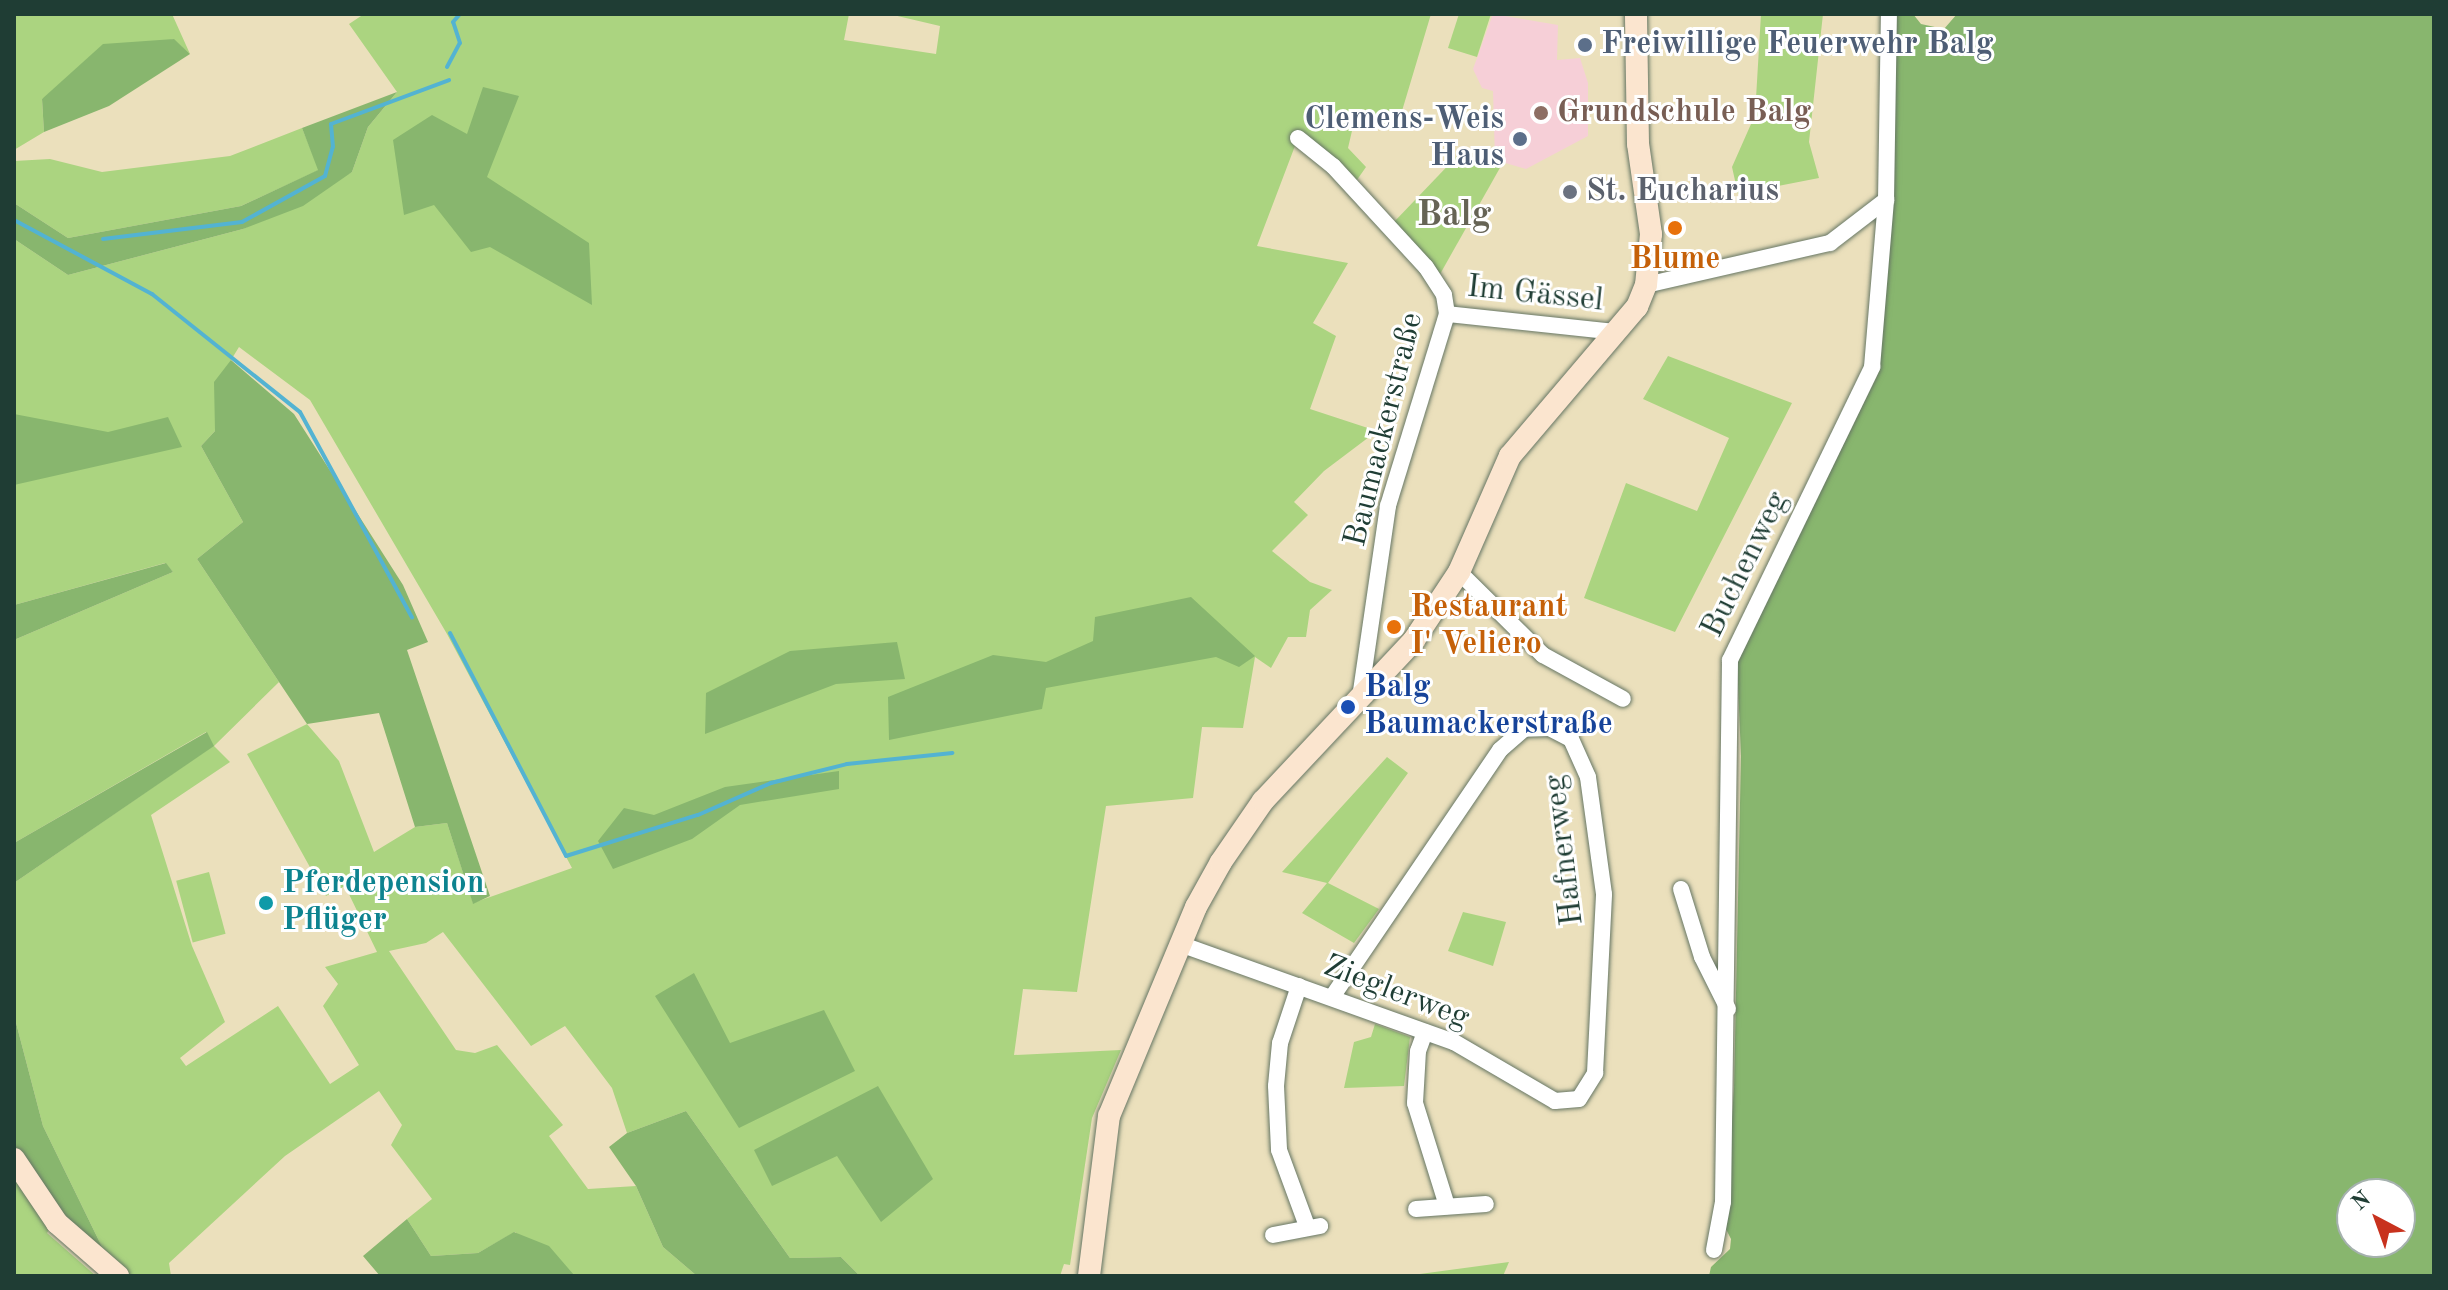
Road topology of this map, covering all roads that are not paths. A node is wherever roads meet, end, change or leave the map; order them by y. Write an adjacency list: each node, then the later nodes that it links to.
1 (1636, 14): 5 (street)
2 (1889, 14): 4 (street, Buchenweg)
3 (1298, 138): 6 (street, Baumackerstraße)
4 (1886, 200): 5 (street); 15 (street, Buchenweg)
5 (1646, 285): 7 (street)
6 (1447, 314): 7 (street, Im Gässel); 9 (street, Baumackerstraße)
7 (1616, 332): 8 (street)
8 (1459, 572): 9 (street); 10 (street)
9 (1360, 699): 12 (street)
10 (1623, 699)
11 (1681, 889): 15 (street)
12 (1180, 944): 13 (street, Zieglerweg); 25 (street)
13 (1299, 986): 14 (street, Zieglerweg); 22 (street)
14 (1332, 997): 16 (street, Zieglerweg); 17 (street, Hafnerweg)
15 (1728, 1009): 23 (street, Buchenweg)
16 (1425, 1032): 17 (street, Zieglerweg); 20 (street)
17 (1583, 1095)
18 (14, 1159): 24 (street)
19 (1486, 1204): 20 (street)
20 (1447, 1206): 21 (street)
21 (1416, 1209)
22 (1273, 1235)
23 (1714, 1250)
24 (118, 1276)
25 (1089, 1276)

